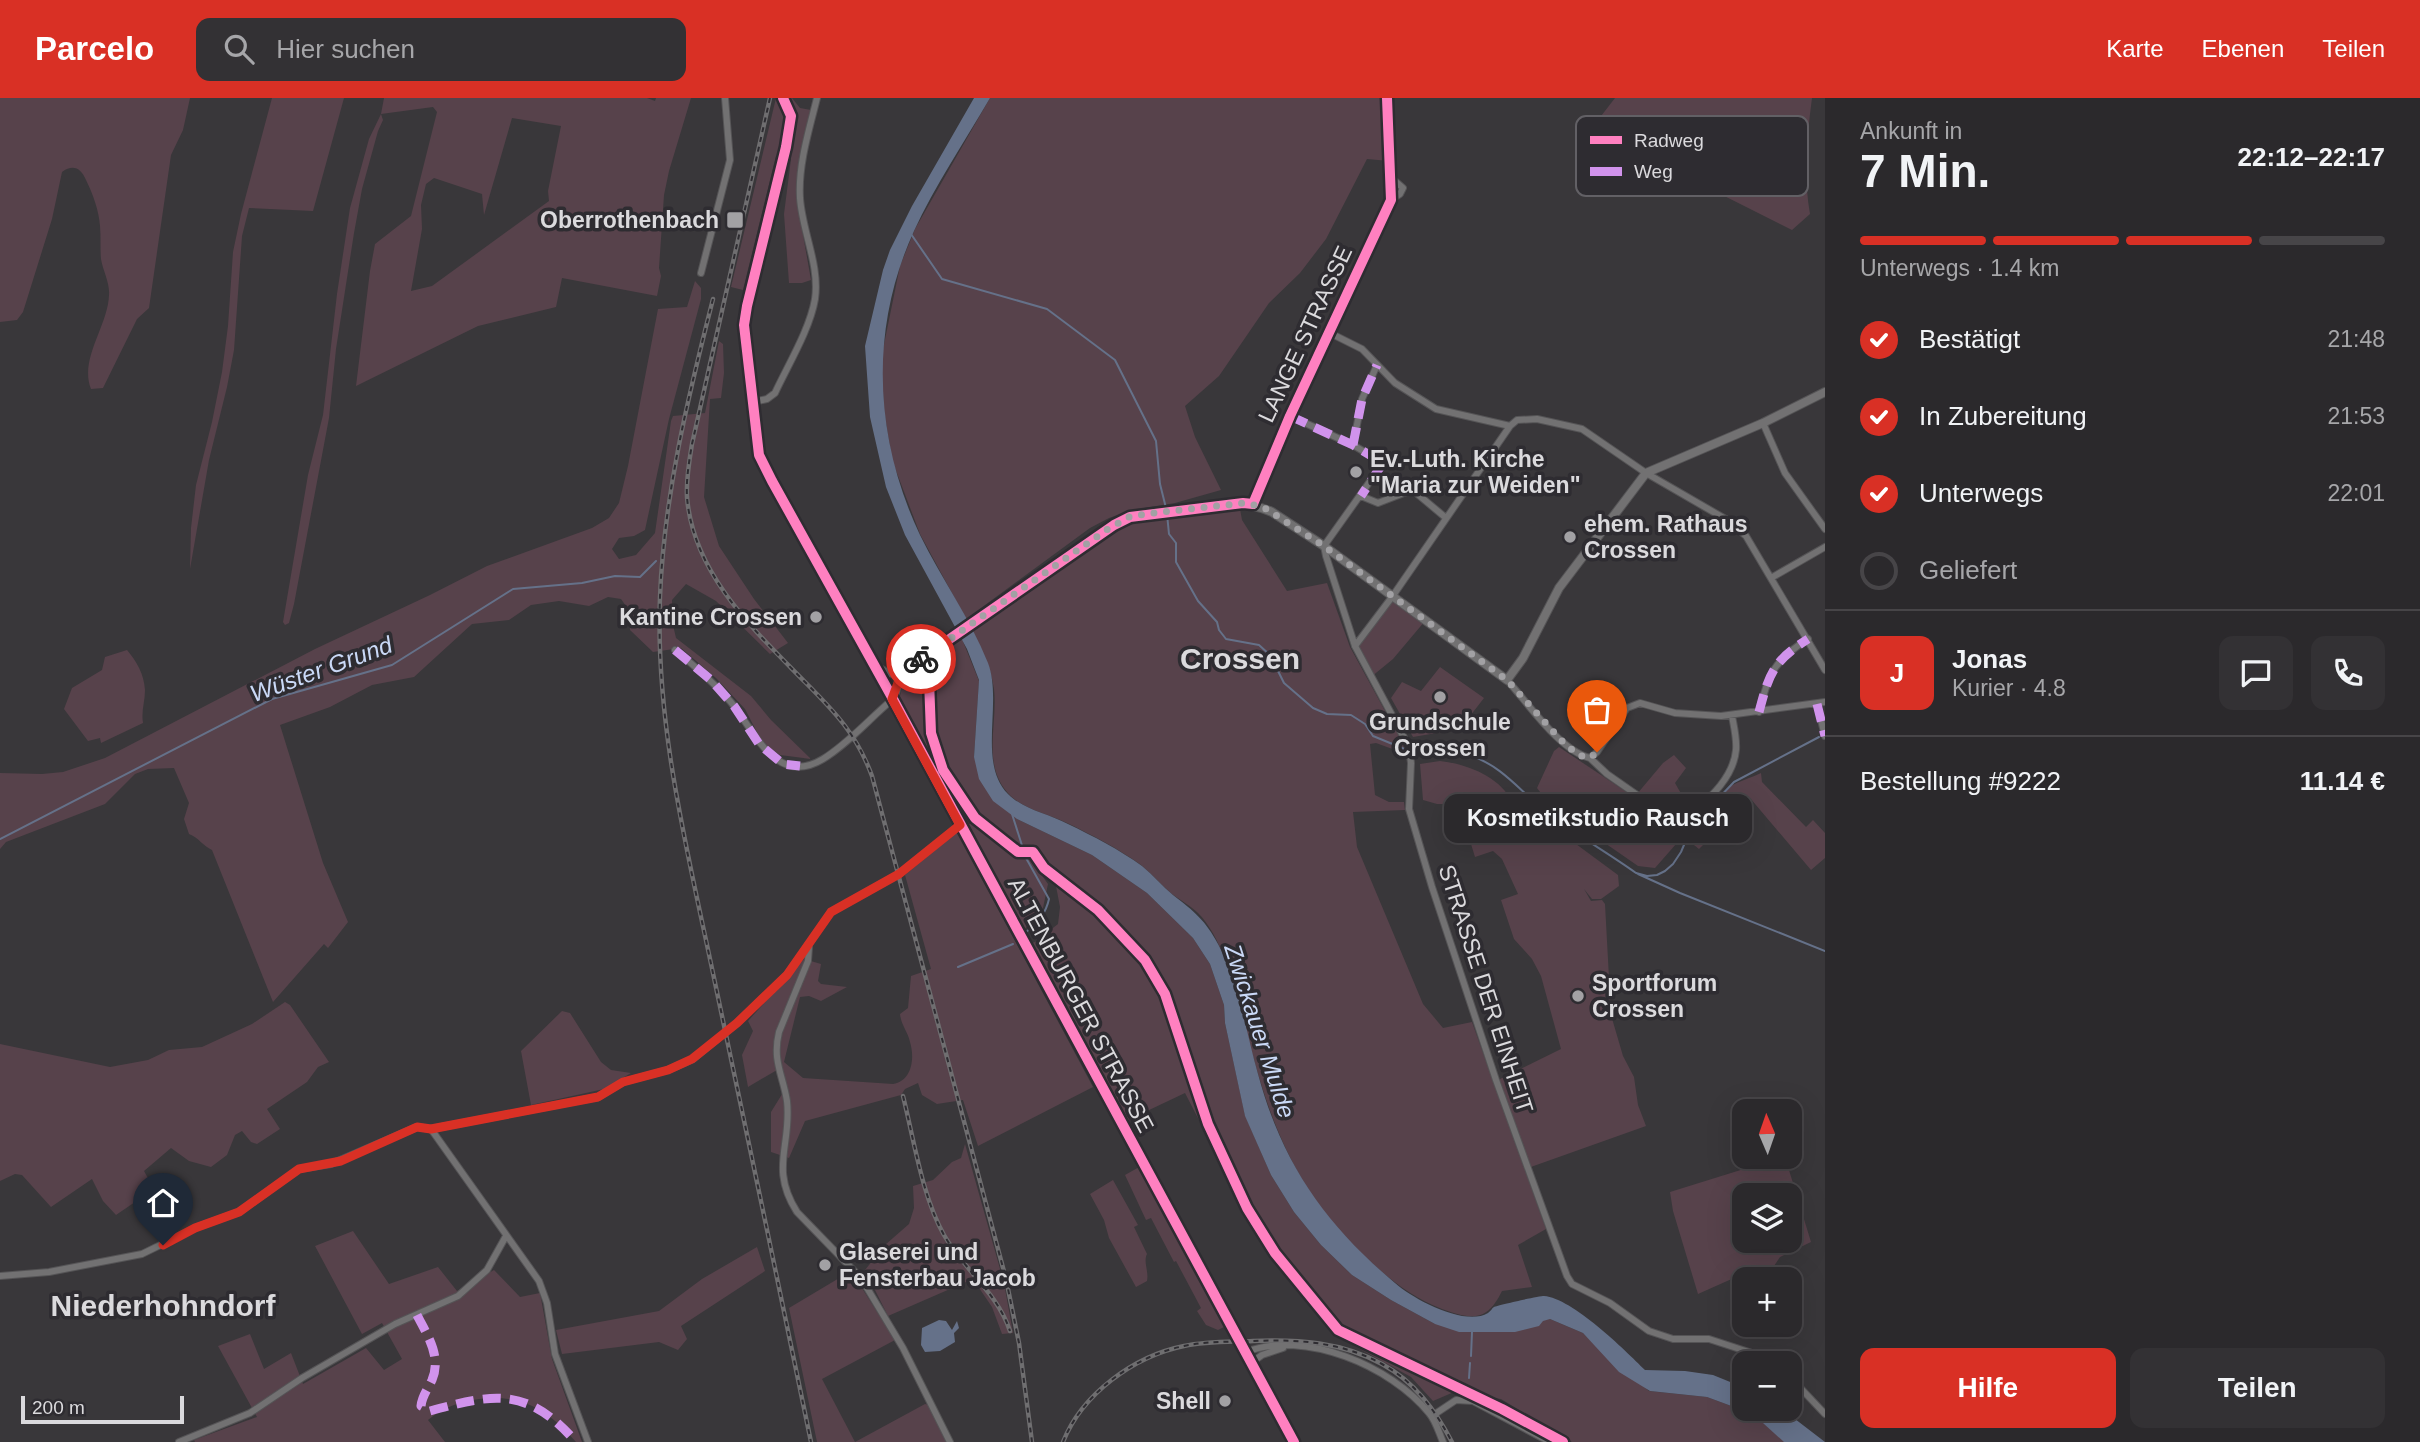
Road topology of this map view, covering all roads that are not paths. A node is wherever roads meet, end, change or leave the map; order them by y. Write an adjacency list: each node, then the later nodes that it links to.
1 (725, 98): 5 (street)
2 (783, 98): 9 (street, ALTENBURGER STRASSE)
3 (817, 98): 9 (street)
4 (1391, 200): 6 (street, LANGE STRASSE)
5 (701, 273)
6 (1328, 332): 7 (street); 10 (street, LANGE STRASSE)
7 (1377, 365): 12 (street); 13 (street)
8 (1825, 393): 11 (street)
9 (753, 402): 26 (street, ALTENBURGER STRASSE)
10 (1290, 416): 13 (street); 16 (street, LANGE STRASSE)
11 (1763, 423): 14 (street); 18 (street)
12 (1510, 426): 14 (street); 17 (street)
13 (1353, 445): 15 (street)
14 (1646, 473): 21 (street); 29 (street)
15 (1361, 496): 17 (street); 19 (street)
16 (1253, 504): 19 (street); 28 (street)
17 (1446, 518): 22 (street)
18 (1825, 529)
19 (1324, 546): 22 (street); 24 (street, STRASSE DER EINHEIT)
20 (1825, 547): 21 (street)
21 (1771, 578): 23 (street)
22 (1392, 597): 24 (street); 29 (street)
23 (1808, 639): 27 (street); 33 (street)
24 (1355, 646): 43 (street, STRASSE DER EINHEIT)
25 (675, 650): 30 (street)
26 (873, 666): 28 (street); 30 (street, ALTENBURGER STRASSE)
27 (1825, 670)
28 (902, 672): 30 (street)
29 (1507, 680): 36 (street)
30 (892, 699): 37 (street, ALTENBURGER STRASSE)
31 (1825, 702): 32 (street)
32 (1817, 704): 33 (street); 35 (street)
33 (1759, 712): 34 (street)
34 (1732, 716): 36 (street); 36 (street)
35 (1825, 736)
36 (1590, 758)
37 (960, 825): 38 (street); 44 (street, ALTENBURGER STRASSE)
38 (809, 945): 39 (street); 51 (street)
39 (431, 1129): 40 (street); 41 (street)
40 (506, 1236): 49 (street); 50 (street)
41 (0, 1276)
42 (1292, 1347): 44 (street); 45 (street); 48 (street)
43 (1746, 1351)
44 (1246, 1352): 45 (street, ALTENBURGER STRASSE)
45 (1251, 1363): 52 (street, ALTENBURGER STRASSE)
46 (1802, 1390): 47 (street)
47 (1825, 1414)
48 (1432, 1416): 53 (street); 54 (street)
49 (179, 1442)
50 (588, 1442)
51 (950, 1442)
52 (1294, 1442)
53 (1443, 1442)
54 (1550, 1442)

